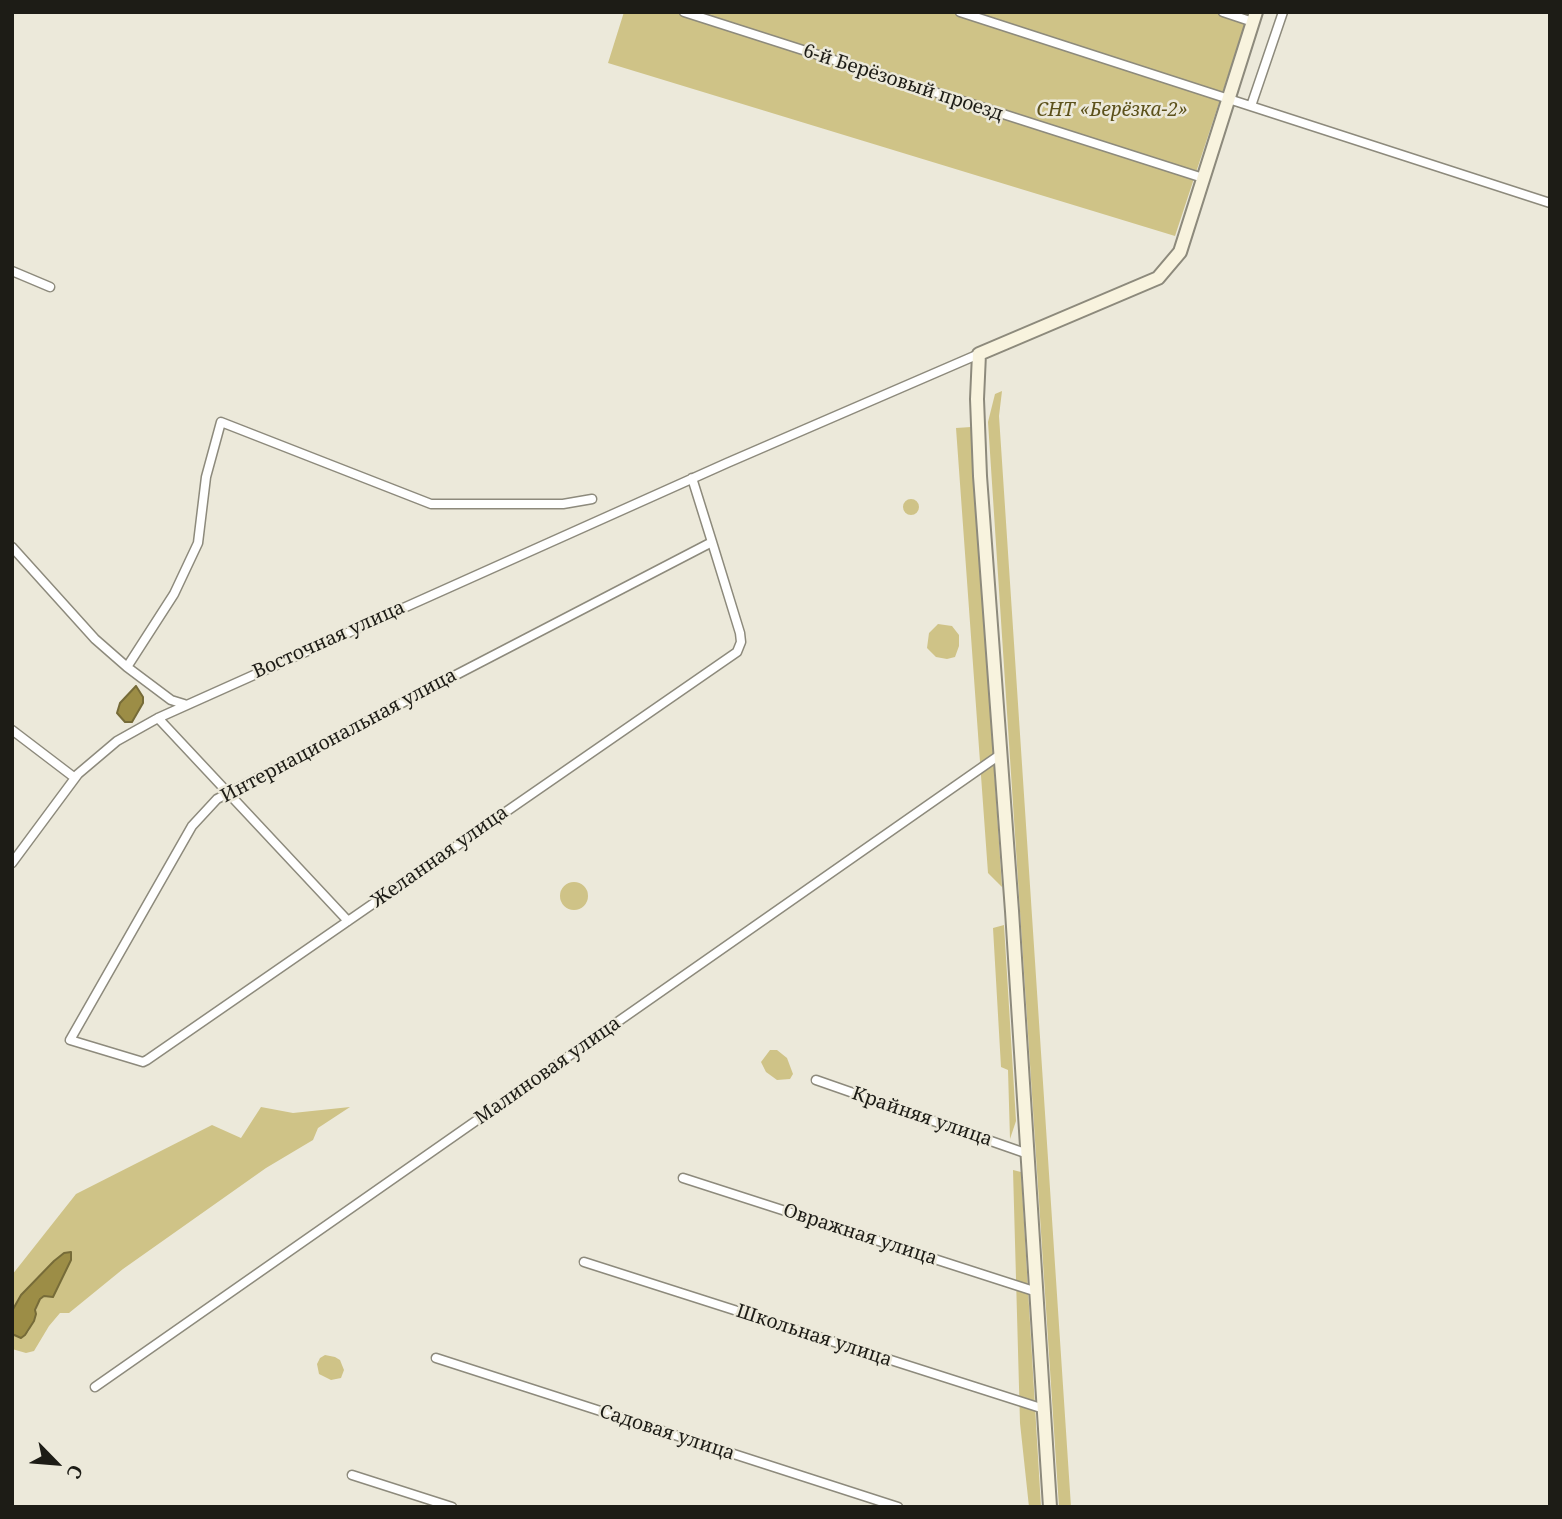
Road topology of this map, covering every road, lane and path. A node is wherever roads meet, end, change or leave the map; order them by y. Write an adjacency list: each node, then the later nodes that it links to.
1 (684, 12): 8 (street, 6-й Берёзовый проезд)
2 (960, 12): 6 (street)
3 (1223, 12): 5 (street)
4 (1283, 12): 7 (street)
5 (1255, 17): 6 (street)
6 (1229, 99): 7 (street); 8 (street)
7 (1251, 106): 9 (street)
8 (1203, 178): 12 (street)
9 (1550, 203)
10 (12, 271): 11 (street)
11 (50, 287)
12 (979, 354): 13 (street, Восточная улица); 21 (street)
13 (692, 478): 15 (street); 18 (street, Восточная улица)
14 (592, 499): 17 (street)
15 (712, 542): 23 (street, Интернациональная улица); 25 (street, Желанная улица)
16 (12, 547): 17 (street)
17 (127, 667): 18 (street)
18 (184, 705): 19 (street, Восточная улица)
19 (158, 718): 22 (street, Восточная улица); 23 (street)
20 (12, 730): 22 (street)
21 (1001, 754): 28 (street); 33 (street, Малиновая улица)
22 (75, 778): 24 (street, Восточная улица)
23 (227, 794): 25 (street); 26 (street, Интернациональная улица)
24 (12, 863)
25 (348, 921): 26 (street, Желанная улица)
26 (143, 1062)
27 (817, 1080): 28 (street, Крайняя улица)
28 (1028, 1154): 31 (street)
29 (683, 1178): 31 (street, Овражная улица)
30 (584, 1262): 34 (street, Школьная улица)
31 (1037, 1292): 34 (street)
32 (436, 1358): 37 (street, Садовая улица)
33 (95, 1387)
34 (1044, 1409): 38 (street)
35 (352, 1475): 36 (street)
36 (452, 1507)
37 (898, 1507)
38 (1050, 1507)

